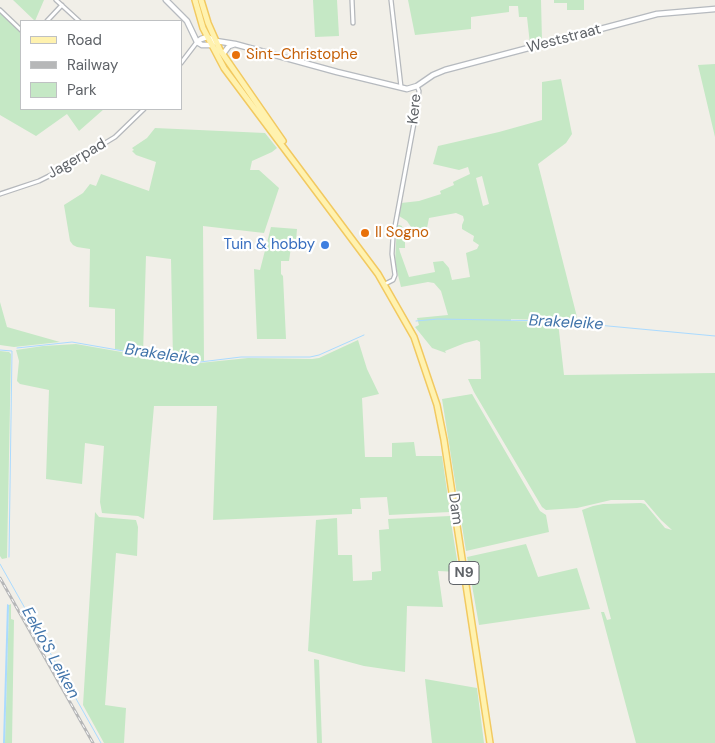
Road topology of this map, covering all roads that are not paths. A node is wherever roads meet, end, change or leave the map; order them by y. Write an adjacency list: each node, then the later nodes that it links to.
1 (56, 0): 7 (street)
2 (166, 0): 15 (street)
3 (194, 0): 14 (main road, N9)
4 (201, 0): 16 (main road, N9)
5 (352, 0): 12 (street)
6 (391, 0): 22 (street)
7 (62, 6): 10 (street); 11 (street)
8 (715, 8): 20 (street, Weststraat)
9 (0, 10): 13 (street)
10 (48, 20)
11 (78, 20)
12 (353, 23)
13 (20, 29)
14 (207, 37): 15 (street); 16 (main road, N9)
15 (197, 42): 16 (street, Kere); 19 (street)
16 (213, 43): 17 (street, Kere); 18 (main road, N9); 21 (main road, N9)
17 (235, 44): 18 (street); 22 (street, Kere)
18 (223, 54): 21 (main road, N9)
19 (182, 63)
20 (417, 86): 22 (street, Kere); 25 (street, Kere)
21 (241, 87): 25 (main road, N9)
22 (401, 87)
23 (143, 110): 24 (street, Jagerpad)
24 (0, 194)
25 (385, 284): 26 (main road, Dam / N9)
26 (490, 743)

